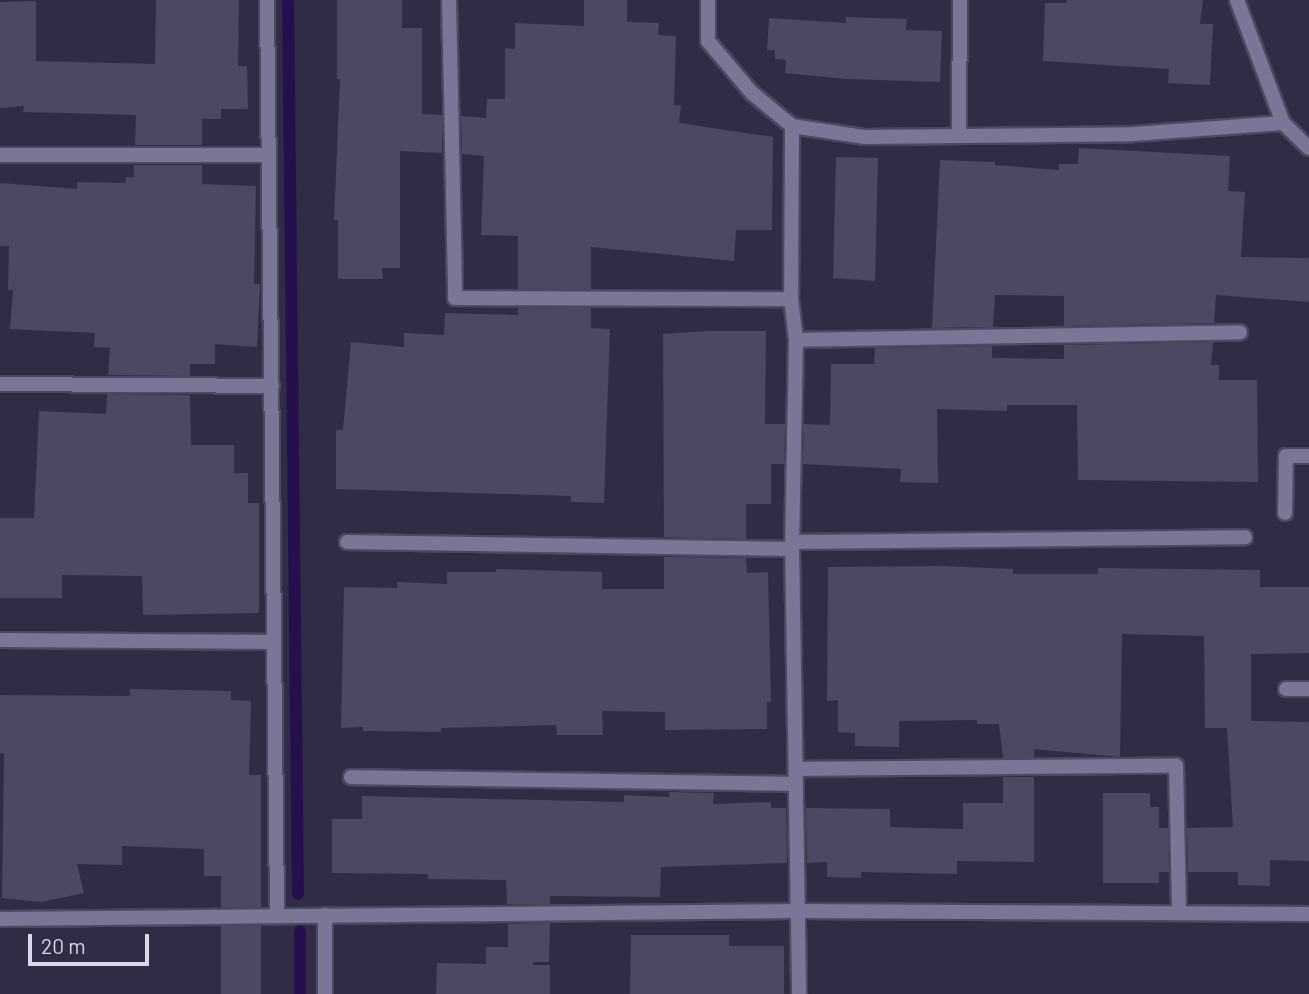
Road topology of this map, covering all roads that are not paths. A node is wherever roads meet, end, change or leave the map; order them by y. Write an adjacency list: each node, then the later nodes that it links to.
1 (267, 0): 11 (street)
2 (449, 0): 12 (street)
3 (708, 0): 7 (street)
4 (960, 0): 8 (street)
5 (1237, 0): 6 (street)
6 (1283, 123): 8 (street); 9 (street)
7 (792, 126): 8 (street); 12 (street)
8 (959, 136)
9 (1309, 148)
10 (0, 155): 11 (street)
11 (269, 155): 16 (street)
12 (791, 299): 14 (street)
13 (1240, 332): 14 (street)
14 (796, 340): 21 (street)
15 (0, 384): 16 (street)
16 (272, 386): 23 (street)
17 (1309, 456): 18 (street)
18 (1285, 513)
19 (1245, 537): 21 (street)
20 (347, 542): 21 (street)
21 (792, 545): 26 (street)
22 (0, 640): 23 (street)
23 (274, 642): 31 (street)
24 (1286, 689): 25 (street)
25 (1309, 690)
26 (796, 776): 27 (street); 28 (street); 29 (street)
27 (351, 777)
28 (798, 911): 29 (street); 32 (street); 35 (street)
29 (1179, 913): 30 (street)
30 (1309, 914)
31 (278, 915): 32 (street); 33 (street)
32 (325, 915): 34 (street)
33 (0, 919)
34 (325, 994)
35 (799, 994)

